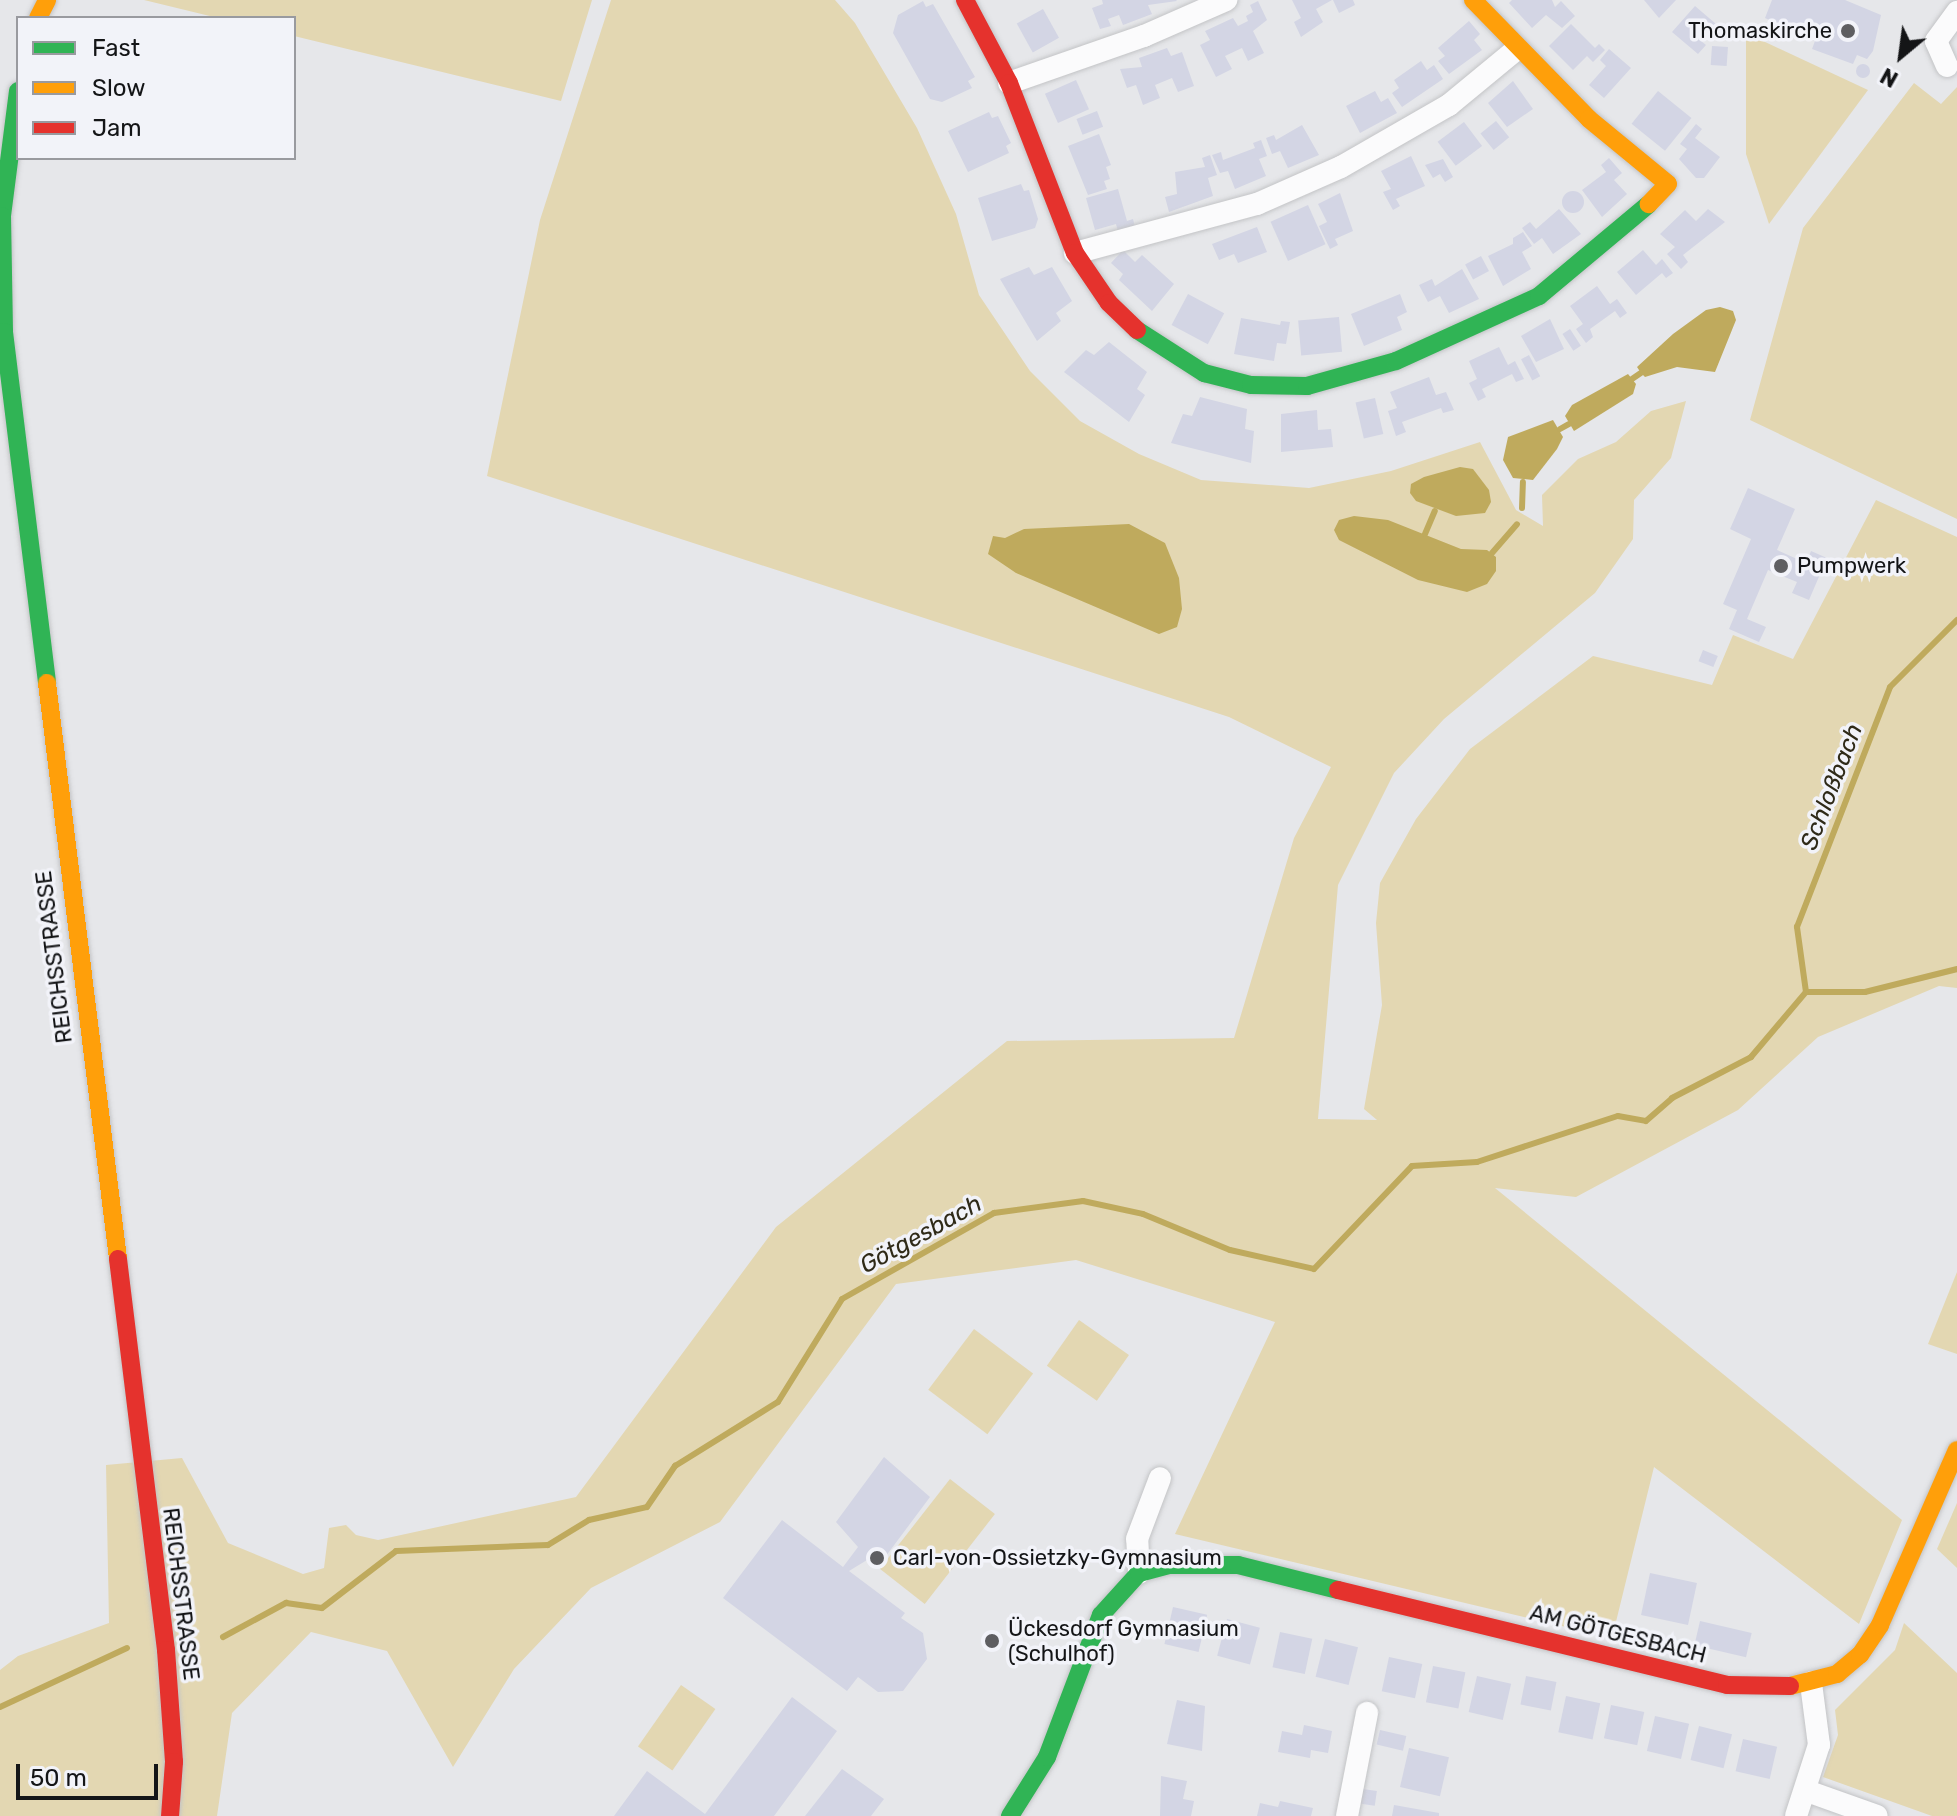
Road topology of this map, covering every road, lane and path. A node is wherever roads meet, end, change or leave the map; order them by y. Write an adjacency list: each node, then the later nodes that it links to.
1 (965, 0): 7 (street)
2 (1226, 0): 7 (street)
3 (1473, 0): 5 (street)
4 (1957, 12): 6 (street)
5 (1517, 49): 9 (street); 9 (street)
6 (1947, 66)
7 (1009, 83): 9 (street)
8 (16, 107): 17 (street, REICHSSTRASSE)
9 (1075, 253)
10 (1957, 1451): 13 (street, AM GÖTGESBACH)
11 (1160, 1478): 12 (street)
12 (1139, 1573): 13 (street, AM GÖTGESBACH); 16 (street)
13 (1811, 1683): 15 (street)
14 (1367, 1713): 18 (street)
15 (1807, 1791): 19 (street); 20 (street)
16 (1015, 1814)
17 (170, 1816)
18 (1347, 1816)
19 (1796, 1816)
20 (1877, 1816)

